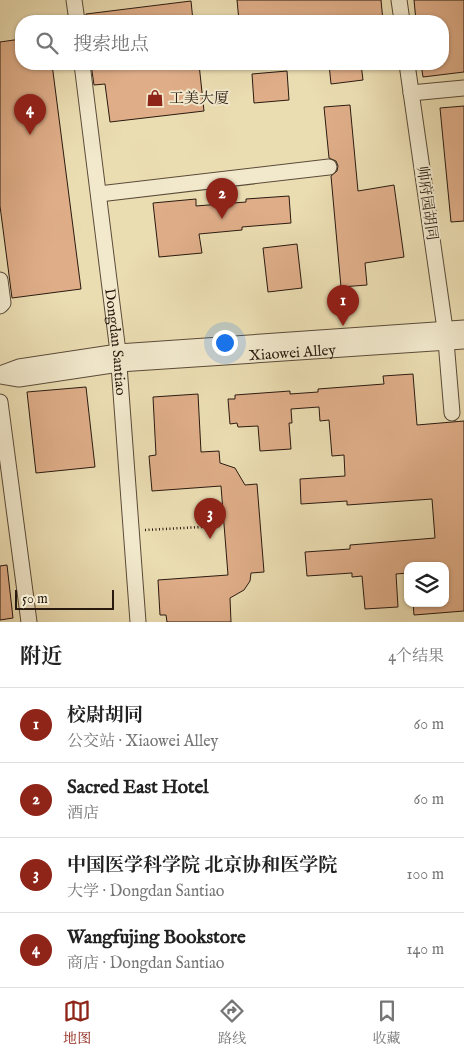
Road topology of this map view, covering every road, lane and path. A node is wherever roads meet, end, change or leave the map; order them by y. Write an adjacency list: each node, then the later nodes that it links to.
1 (74, 0): 3 (street)
2 (399, 0): 4 (street)
3 (76, 15)
4 (401, 15)
5 (83, 70): 10 (street, Dongdan Santiao)
6 (408, 70): 8 (street, 帅府园胡同)
7 (464, 88): 8 (street)
8 (411, 94): 14 (street, 帅府园胡同)
9 (329, 167): 10 (street)
10 (99, 194): 16 (street, Dongdan Santiao)
11 (0, 280): 12 (street)
12 (0, 306)
13 (464, 328): 14 (street, Xiaowei Alley)
14 (446, 336): 15 (street, Xiaowei Alley); 16 (street, Xiaowei Alley); 19 (street, 帅府园胡同)
15 (464, 341)
16 (118, 358): 17 (street, Xiaowei Alley); 21 (street, Dongdan Santiao)
17 (0, 375)
18 (0, 402): 22 (street)
19 (452, 413)
20 (220, 526): 21 (path)
21 (131, 531): 23 (street, Dongdan Santiao)
22 (29, 622)
23 (138, 622)

